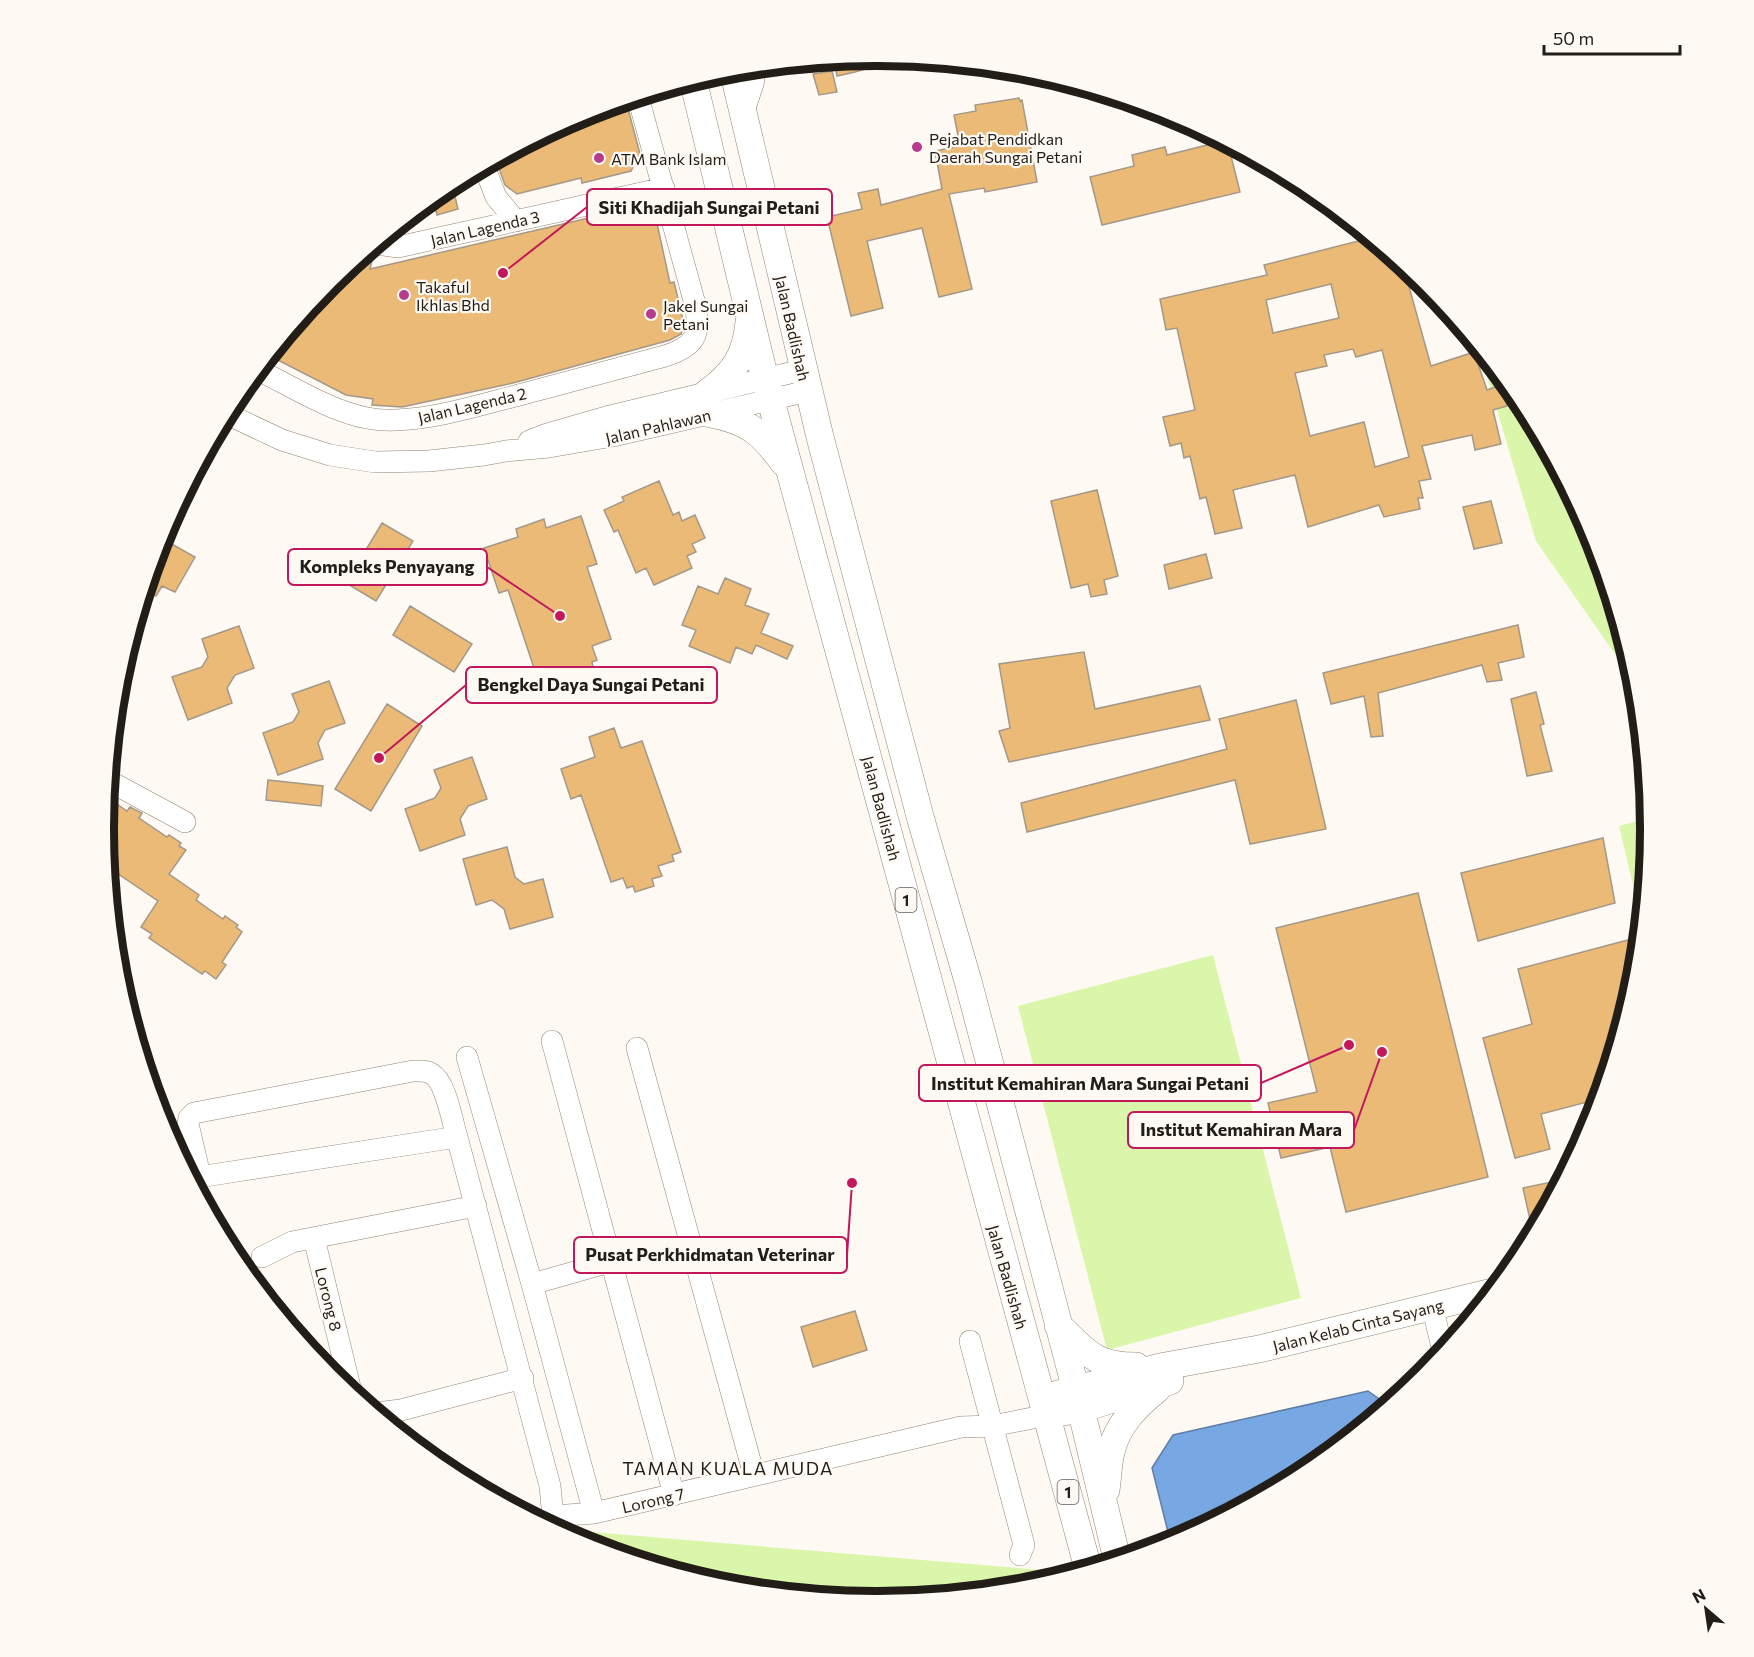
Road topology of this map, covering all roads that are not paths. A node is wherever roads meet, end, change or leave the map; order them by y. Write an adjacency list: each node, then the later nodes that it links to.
1 (754, 77): 5 (street)
2 (736, 80): 5 (main road, Jalan Badlishah / 1)
3 (695, 89): 10 (main road, Jalan Badlishah / 1)
4 (640, 104): 7 (street)
5 (744, 111): 12 (main road, Jalan Badlishah / 1)
6 (487, 174): 8 (street)
7 (664, 188): 8 (street, Jalan Lagenda 3); 11 (street, Jalan Lagenda 2)
8 (516, 221): 9 (street, Jalan Lagenda 3)
9 (386, 246)
10 (750, 314): 13 (main road, Jalan Badlishah / 1); 14 (main road)
11 (265, 374)
12 (805, 380): 13 (street, Jalan Pahlawan); 30 (main road, Jalan Badlishah / 1)
13 (768, 389): 14 (street, Jalan Pahlawan); 16 (main road, Jalan Badlishah / 1)
14 (709, 403): 15 (street, Jalan Pahlawan); 16 (main road)
15 (235, 418)
16 (790, 471): 37 (main road, Jalan Badlishah / 1)
17 (116, 785): 18 (street)
18 (185, 822)
19 (552, 1041): 26 (street)
20 (637, 1048): 40 (street)
21 (467, 1057): 27 (street)
22 (457, 1137): 22 (street); 23 (street)
23 (476, 1206): 24 (street); 35 (street)
24 (314, 1238): 25 (street); 34 (street, Lorong 8)
25 (262, 1257)
26 (610, 1262): 27 (street); 41 (street)
27 (532, 1284): 43 (street)
28 (1481, 1295): 29 (main road, Jalan Kelab Cinta Sayang)
29 (1432, 1306): 31 (street); 33 (main road, Jalan Kelab Cinta Sayang)
30 (1058, 1325): 33 (main road); 36 (main road, Jalan Badlishah / 1)
31 (1444, 1338)
32 (970, 1341): 39 (street)
33 (1163, 1375): 36 (main road, Jalan Kelab Cinta Sayang); 42 (main road)
34 (348, 1377)
35 (523, 1378): 38 (street); 44 (street)
36 (1077, 1398): 37 (main road, Jalan Kelab Cinta Sayang); 42 (main road, Jalan Badlishah / 1)
37 (1045, 1407): 39 (street, Lorong 7); 48 (main road, Jalan Badlishah / 1)
38 (386, 1412)
39 (991, 1420): 40 (street, Lorong 7); 47 (street)
40 (754, 1475): 41 (street, Lorong 7)
41 (674, 1495): 43 (street, Lorong 7)
42 (1103, 1502): 46 (main road, Jalan Badlishah / 1)
43 (594, 1513): 45 (street, Lorong 7)
44 (554, 1518)
45 (559, 1521)
46 (1115, 1553)
47 (1020, 1555)
48 (1086, 1561)

